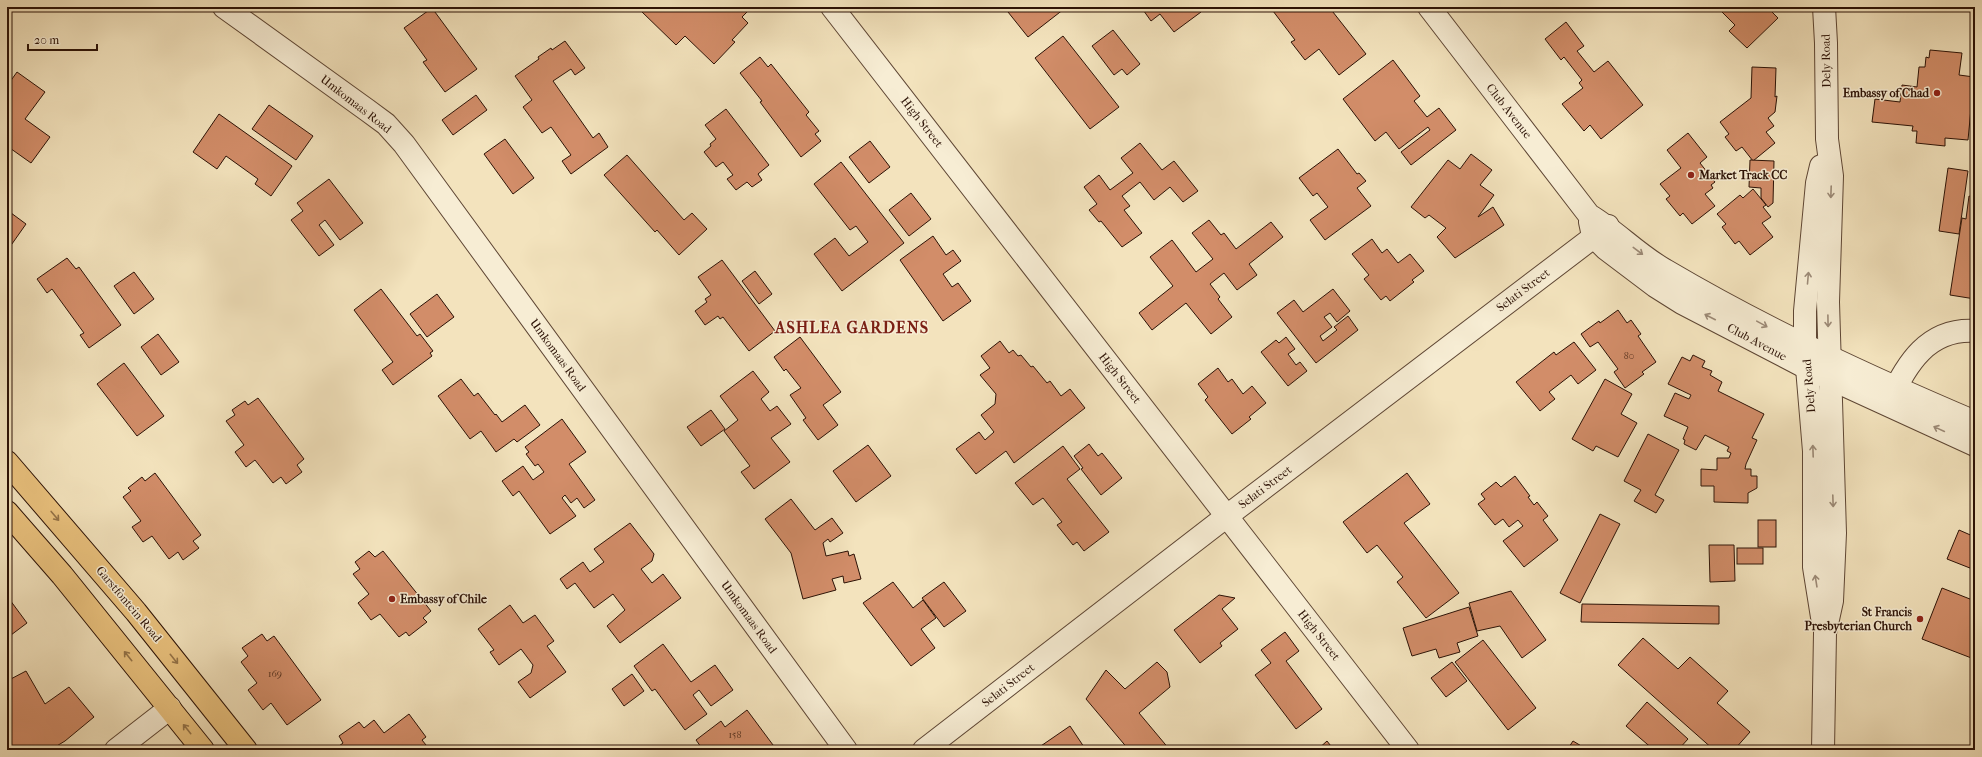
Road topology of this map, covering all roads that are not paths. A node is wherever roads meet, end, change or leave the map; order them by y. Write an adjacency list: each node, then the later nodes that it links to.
1 (224, 7): 23 (street, Umkomaas Road)
2 (832, 7): 17 (street, High Street)
3 (1429, 7): 6 (street, Club Avenue)
4 (1824, 7): 5 (street, Dely Road)
5 (1827, 139): 8 (street, Dely Road, one-way to 5); 9 (street, Dely Road, one-way to 9)
6 (1601, 231): 8 (street, Club Avenue, one-way to 8); 10 (street, Club Avenue, one-way to 6); 17 (street, Selati Street)
7 (1975, 331): 12 (street)
8 (1805, 344): 9 (street, Club Avenue); 10 (street, Dely Road)
9 (1829, 357): 11 (street, Dely Road); 12 (street, Club Avenue)
10 (1807, 368): 11 (street, Club Avenue); 18 (street, Dely Road, one-way to 10)
11 (1829, 378): 12 (street, Club Avenue); 18 (street, Dely Road, one-way to 18)
12 (1891, 396): 13 (street, Club Avenue); 14 (street, Club Avenue, one-way to 12)
13 (1975, 422)
14 (1975, 445)
15 (7, 462): 22 (main road, Garstfontein Road, one-way to 22)
16 (7, 512): 19 (main road, one-way to 16)
17 (1227, 516): 24 (street, Selati Street); 25 (street, High Street)
18 (1825, 633): 26 (street, Dely Road)
19 (170, 708): 20 (street); 21 (main road, one-way to 19)
20 (116, 750)
21 (203, 750)
22 (246, 750)
23 (846, 750)
24 (924, 750)
25 (1408, 750)
26 (1823, 750)

